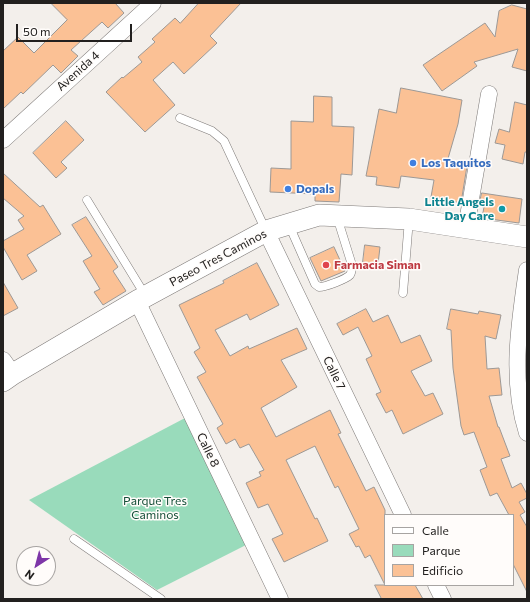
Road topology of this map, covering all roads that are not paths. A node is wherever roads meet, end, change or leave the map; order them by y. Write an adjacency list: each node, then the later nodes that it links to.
1 (153, 3): 4 (street, Avenida 4)
2 (489, 94): 9 (street)
3 (180, 118): 10 (lane)
4 (3, 140)
5 (86, 200): 14 (lane)
6 (337, 216): 7 (street, Paseo Tres Caminos); 8 (street, Paseo Tres Caminos); 8 (lane)
7 (409, 219): 9 (street, Paseo Tres Caminos); 13 (lane)
8 (289, 224): 10 (street, Paseo Tres Caminos)
9 (466, 228): 11 (street, Paseo Tres Caminos)
10 (266, 231): 14 (street, Paseo Tres Caminos); 17 (street, Calle 7)
11 (527, 237)
12 (527, 270): 16 (street)
13 (403, 293)
14 (141, 298): 15 (street, Paseo Tres Caminos); 21 (street, Calle 8)
15 (6, 372)
16 (527, 433)
17 (403, 514)
18 (74, 539): 20 (lane)
19 (436, 586): 22 (street)
20 (162, 599)
21 (280, 599)
22 (443, 599)

